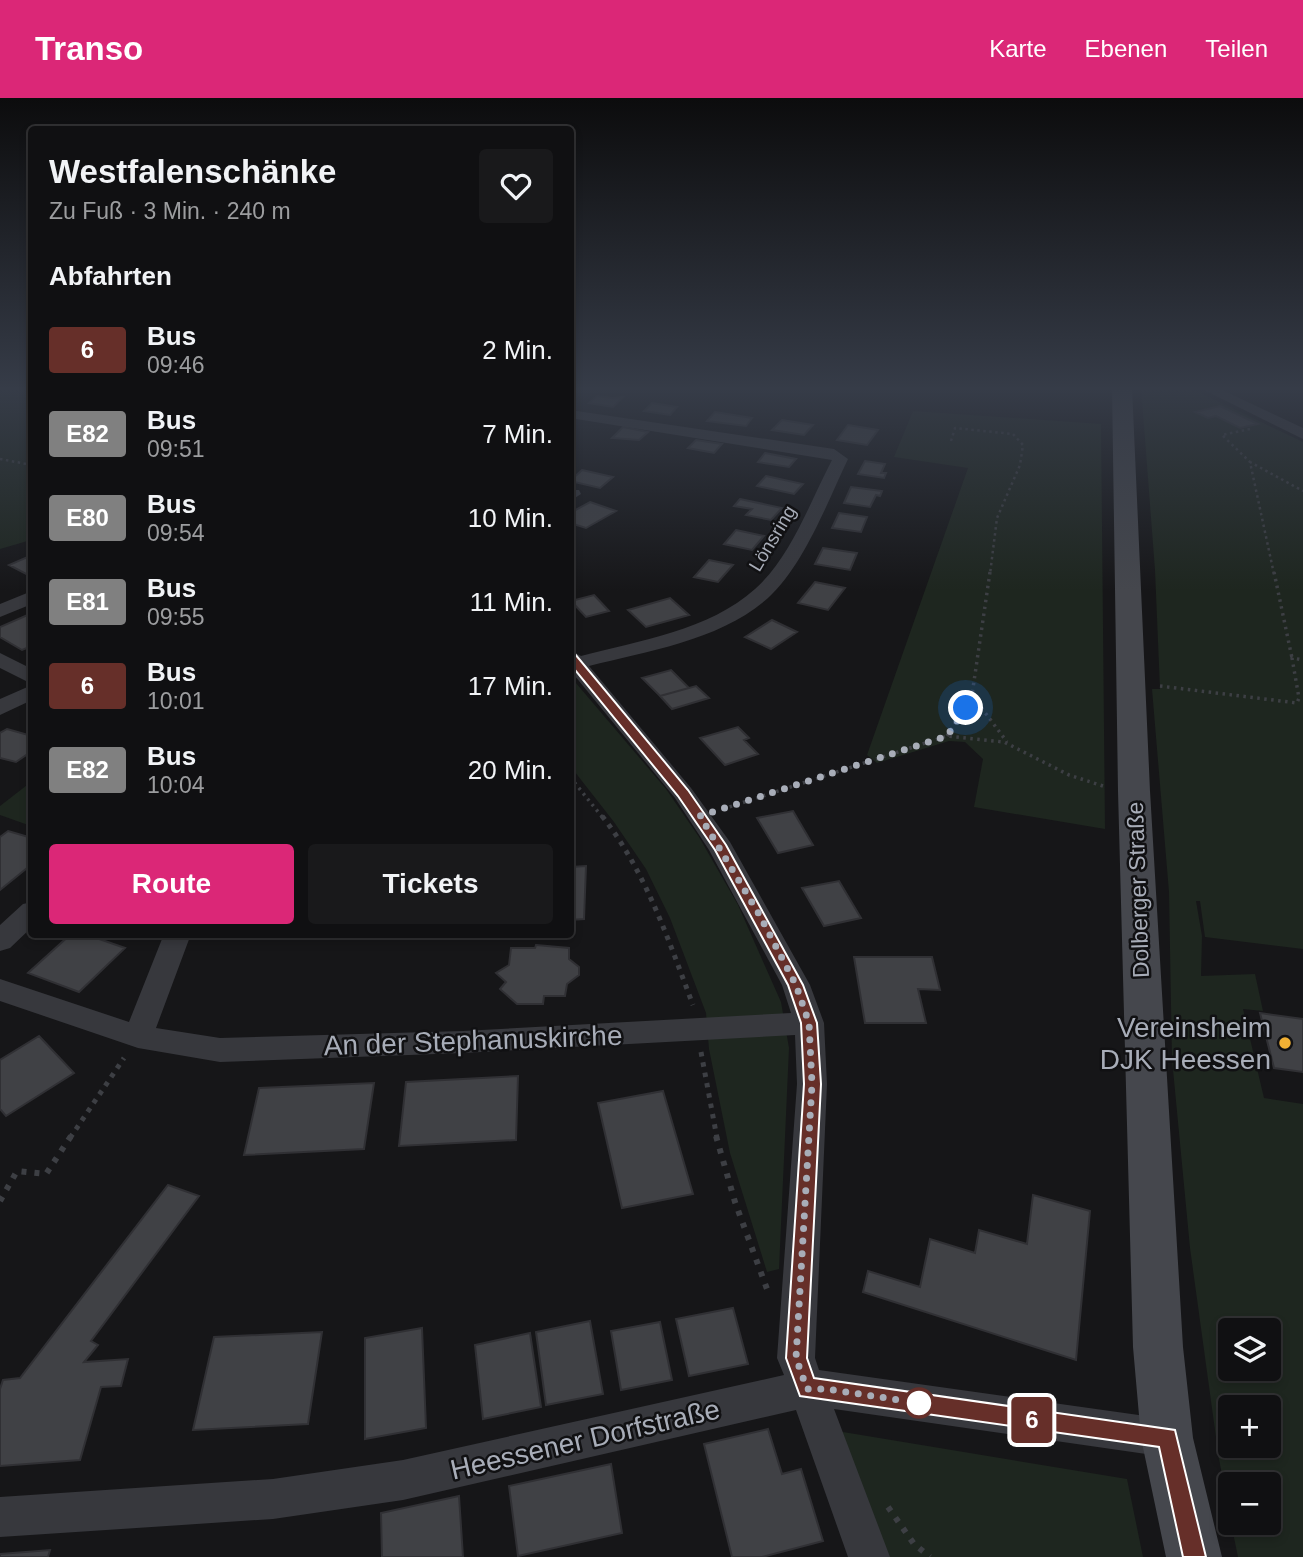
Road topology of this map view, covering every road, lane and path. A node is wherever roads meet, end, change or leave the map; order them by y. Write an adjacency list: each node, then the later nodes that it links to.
1 (835, 455): 13 (street, Lönsring)
2 (1022, 455): 18 (path)
3 (1124, 455): 16 (main road, Dolberger Straße)
4 (1243, 455): 6 (path)
5 (0, 459): 7 (path)
6 (1250, 462): 8 (path); 12 (path)
7 (28, 464)
8 (1303, 491)
9 (28, 599): 10 (street)
10 (0, 611)
11 (0, 659): 15 (street)
12 (1292, 659): 14 (path); 16 (path)
13 (574, 660): 24 (street)
14 (1303, 660)
15 (28, 676)
16 (1131, 681): 23 (main road, Dolberger Straße)
17 (28, 693): 19 (street)
18 (972, 695): 20 (path); 21 (path)
19 (0, 708)
20 (947, 736): 21 (path); 24 (path)
21 (1008, 744): 23 (path)
22 (574, 782): 30 (path)
23 (1134, 790): 35 (main road, Dolberger Straße)
24 (700, 816): 29 (street)
25 (28, 915): 27 (street)
26 (176, 938): 31 (street)
27 (0, 941)
28 (0, 990): 31 (street, An der Stephanuskirche)
29 (809, 1023): 30 (street, An der Stephanuskirche); 34 (street)
30 (699, 1031): 31 (street, An der Stephanuskirche); 33 (path)
31 (138, 1037): 32 (path)
32 (0, 1201)
33 (773, 1303)
34 (807, 1389): 35 (street, Heessener Dorfstraße); 36 (street, Heessener Dorfstraße); 37 (street)
35 (1167, 1438): 38 (main road, Dolberger Straße)
36 (0, 1517)
37 (869, 1557)
38 (1194, 1557)

